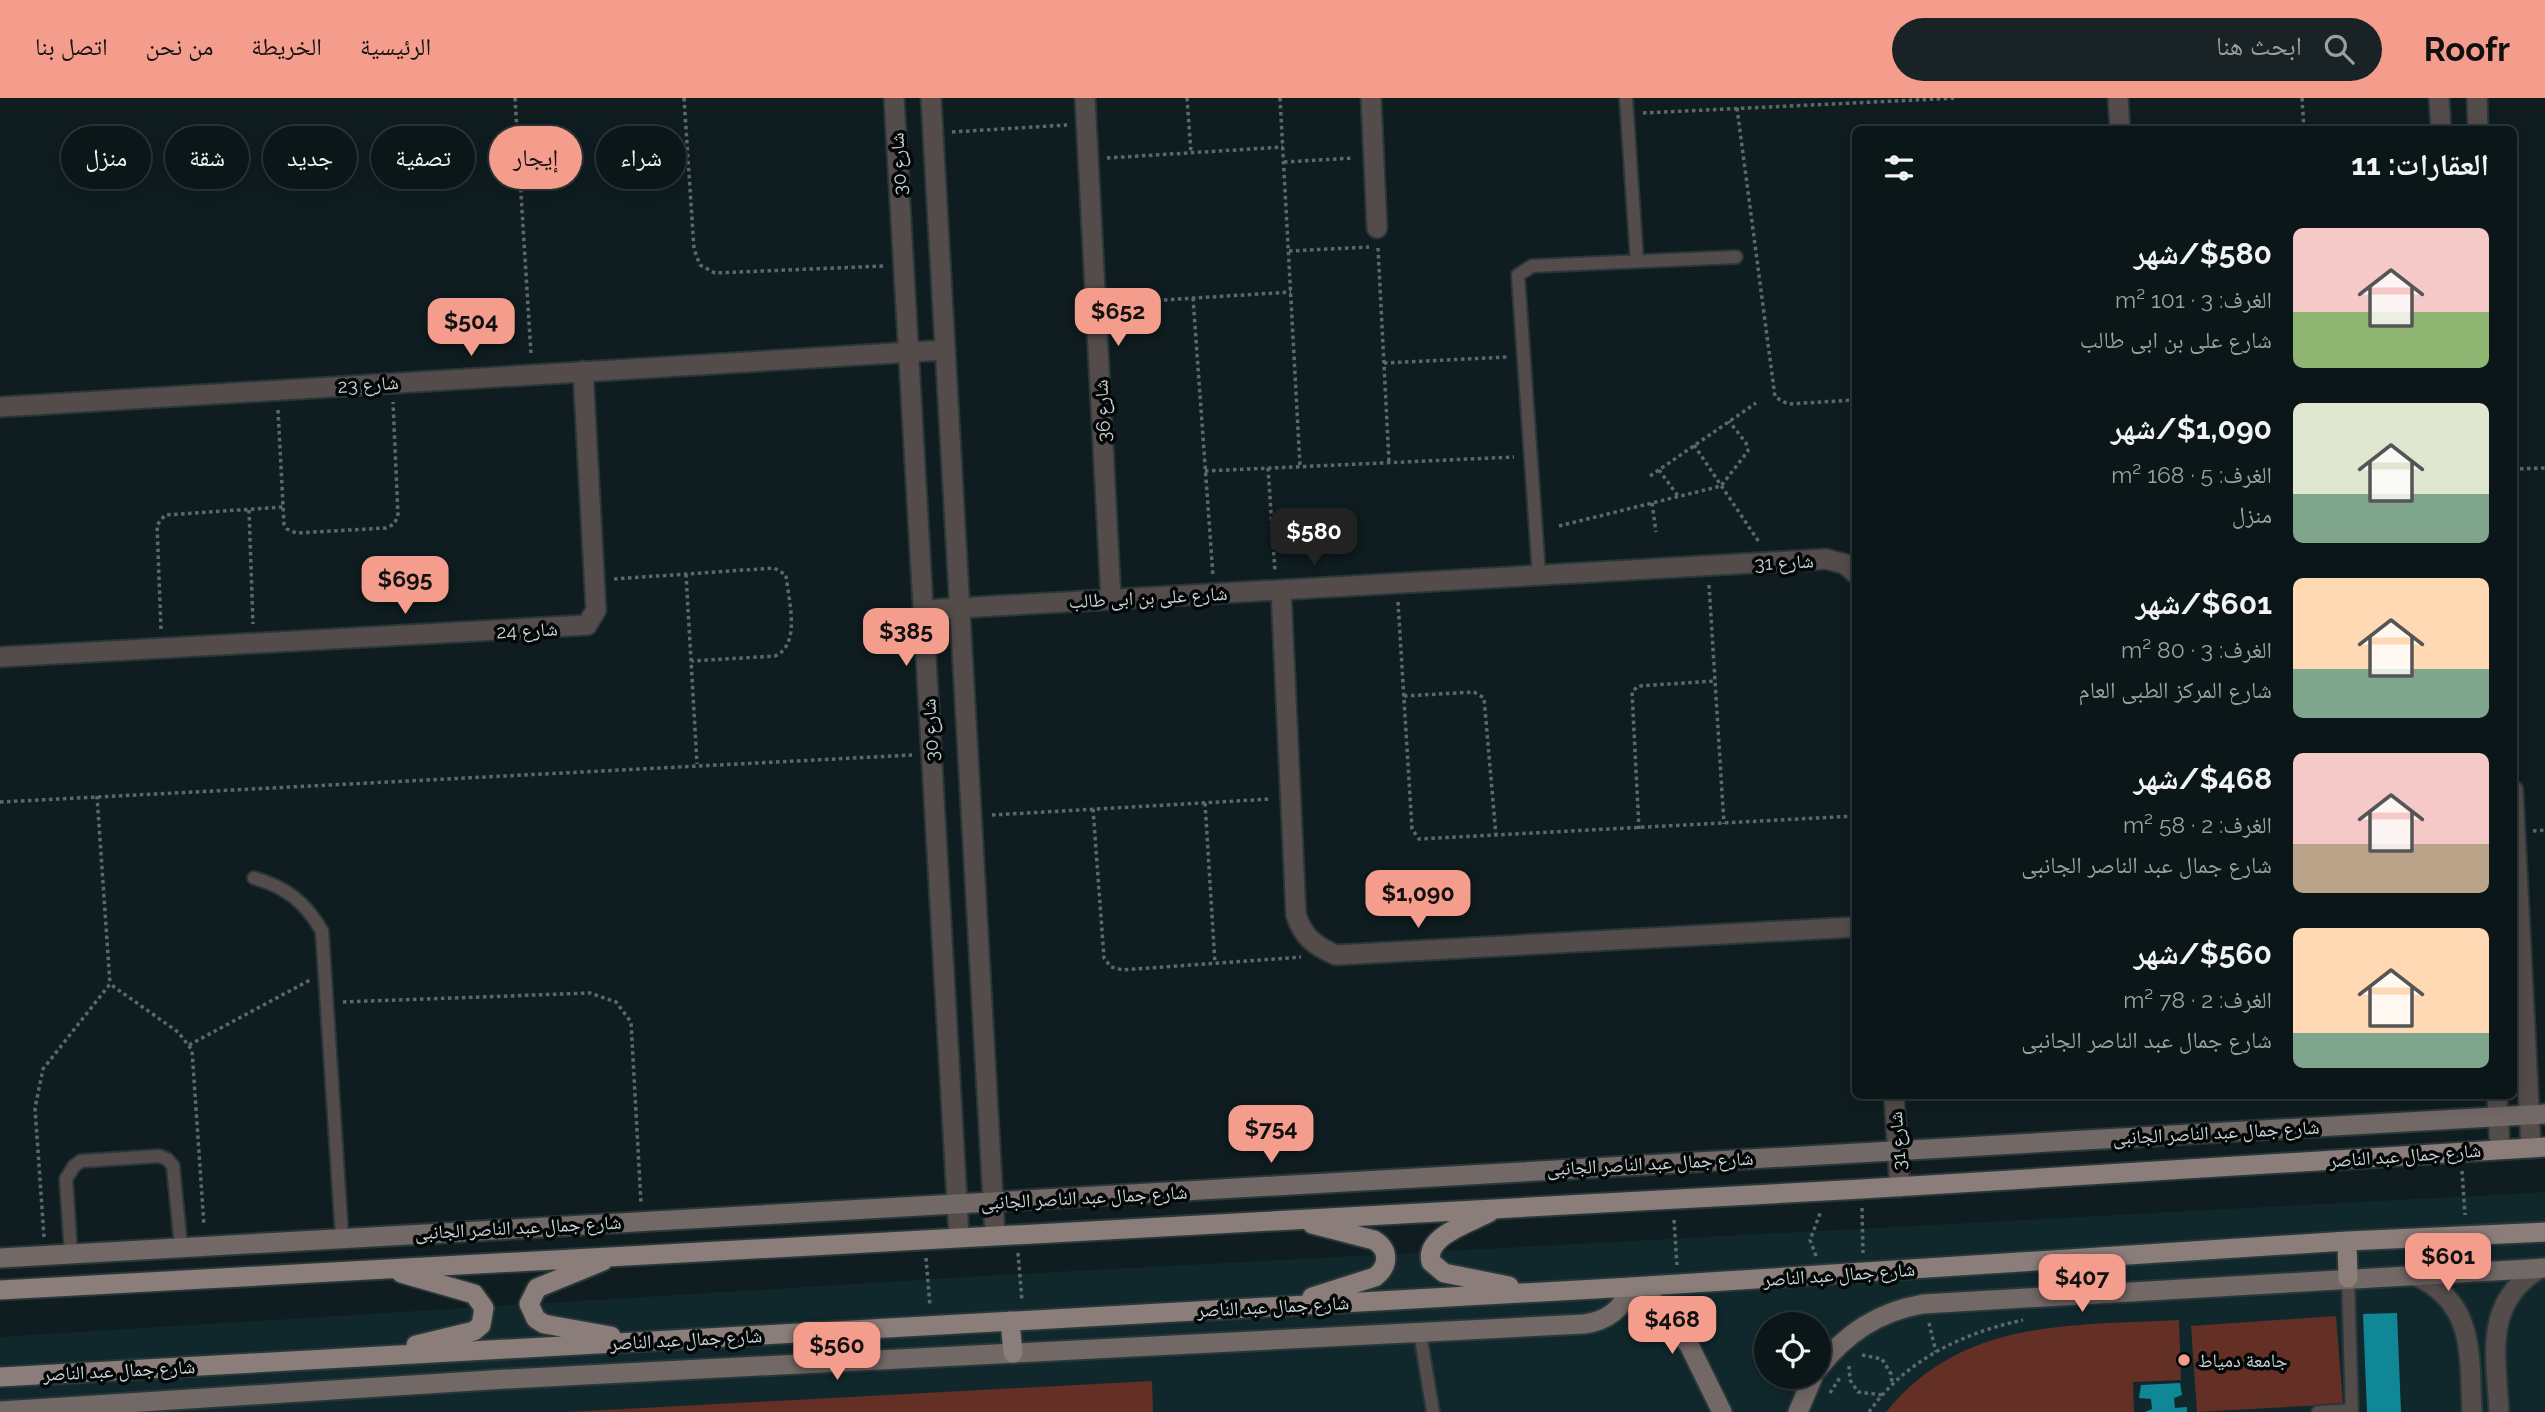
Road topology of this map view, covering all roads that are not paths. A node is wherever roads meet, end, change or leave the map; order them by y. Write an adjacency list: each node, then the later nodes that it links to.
1 (894, 98): 16 (street, شارع 30)
2 (931, 98): 15 (street, شارع 30)
3 (1085, 98): 23 (street, شارع 36)
4 (1371, 98): 12 (street)
5 (1626, 98): 14 (lane)
6 (2118, 98): 9 (street)
7 (2439, 98): 10 (street)
8 (2477, 98): 11 (street)
9 (2120, 126)
10 (2441, 126)
11 (2478, 126)
12 (1377, 237)
13 (1736, 257): 14 (lane)
14 (1637, 261): 21 (lane)
15 (945, 350): 16 (street, شارع 23); 24 (street, شارع 30)
16 (908, 352): 17 (street, شارع 23); 25 (street, شارع 30)
17 (583, 371): 18 (street, شارع 23); 26 (street, شارع 24)
18 (0, 407)
19 (1708, 566): 20 (street, شارع 31); 21 (street, شارع على بن ابى طالب)
20 (1852, 568)
21 (1539, 575): 22 (street, شارع على بن ابى طالب)
22 (1279, 590): 23 (street, شارع على بن ابى طالب); 29 (street)
23 (1111, 599): 24 (street, شارع على بن ابى طالب)
24 (960, 607): 25 (street, شارع على بن ابى طالب); 38 (street, شارع 30)
25 (923, 610): 39 (street, شارع 30)
26 (0, 657)
27 (2517, 844): 32 (street)
28 (254, 878): 44 (lane)
29 (1852, 927)
30 (1894, 1099): 35 (street, شارع 31)
31 (2497, 1099): 33 (street)
32 (2537, 1114): 33 (main road, شارع جمال عبد الناصر الجانبى); 34 (street)
33 (2498, 1116): 35 (main road, شارع جمال عبد الناصر الجانبى); 36 (street)
34 (2538, 1147): 36 (main road, شارع جمال عبد الناصر)
35 (1898, 1149): 37 (street, شارع 31); 38 (main road, شارع جمال عبد الناصر الجانبى)
36 (2500, 1149): 37 (main road, شارع جمال عبد الناصر)
37 (1900, 1187): 40 (main road, شارع جمال عبد الناصر)
38 (993, 1202): 39 (main road, شارع جمال عبد الناصر الجانبى); 43 (street, شارع 30)
39 (957, 1205): 44 (main road, شارع جمال عبد الناصر الجانبى); 45 (street, شارع 30)
40 (1497, 1208): 41 (main road, شارع جمال عبد الناصر); 57 (main road)
41 (1291, 1219): 43 (main road, شارع جمال عبد الناصر); 58 (main road)
42 (2545, 1231): 46 (main road, شارع جمال عبد الناصر)
43 (995, 1234): 45 (main road, شارع جمال عبد الناصر)
44 (342, 1237): 47 (main road, شارع جمال عبد الناصر الجانبى)
45 (959, 1237): 49 (main road, شارع جمال عبد الناصر)
46 (2347, 1241): 54 (main road); 55 (main road, شارع جمال عبد الناصر)
47 (181, 1247): 48 (main road, شارع جمال عبد الناصر الجانبى); 48 (lane)
48 (71, 1253): 50 (main road, شارع جمال عبد الناصر الجانبى)
49 (617, 1255): 51 (main road, شارع جمال عبد الناصر); 61 (main road)
50 (0, 1258)
51 (384, 1268): 56 (main road, شارع جمال عبد الناصر); 64 (main road)
52 (2543, 1268): 53 (main road); 74 (street)
53 (2414, 1275): 54 (main road); 73 (street)
54 (2348, 1278): 63 (main road); 68 (lane)
55 (1636, 1287): 57 (main road, شارع جمال عبد الناصر); 60 (main road); 70 (main road)
56 (0, 1290)
57 (1536, 1292): 58 (main road, شارع جمال عبد الناصر)
58 (1284, 1306): 59 (main road, شارع جمال عبد الناصر)
59 (1017, 1321): 61 (main road, شارع جمال عبد الناصر); 62 (main road)
60 (1420, 1332): 62 (main road); 69 (lane)
61 (644, 1342): 64 (main road, شارع جمال عبد الناصر)
62 (1013, 1353): 67 (main road)
63 (1831, 1354)
64 (364, 1357): 65 (main road, شارع جمال عبد الناصر)
65 (0, 1377)
66 (1808, 1389): 71 (main road)
67 (0, 1411)
68 (2352, 1411): 72 (lane)
69 (1433, 1412)
70 (1722, 1412)
71 (1798, 1412)
72 (2318, 1412)
73 (2472, 1412)
74 (2499, 1412)

